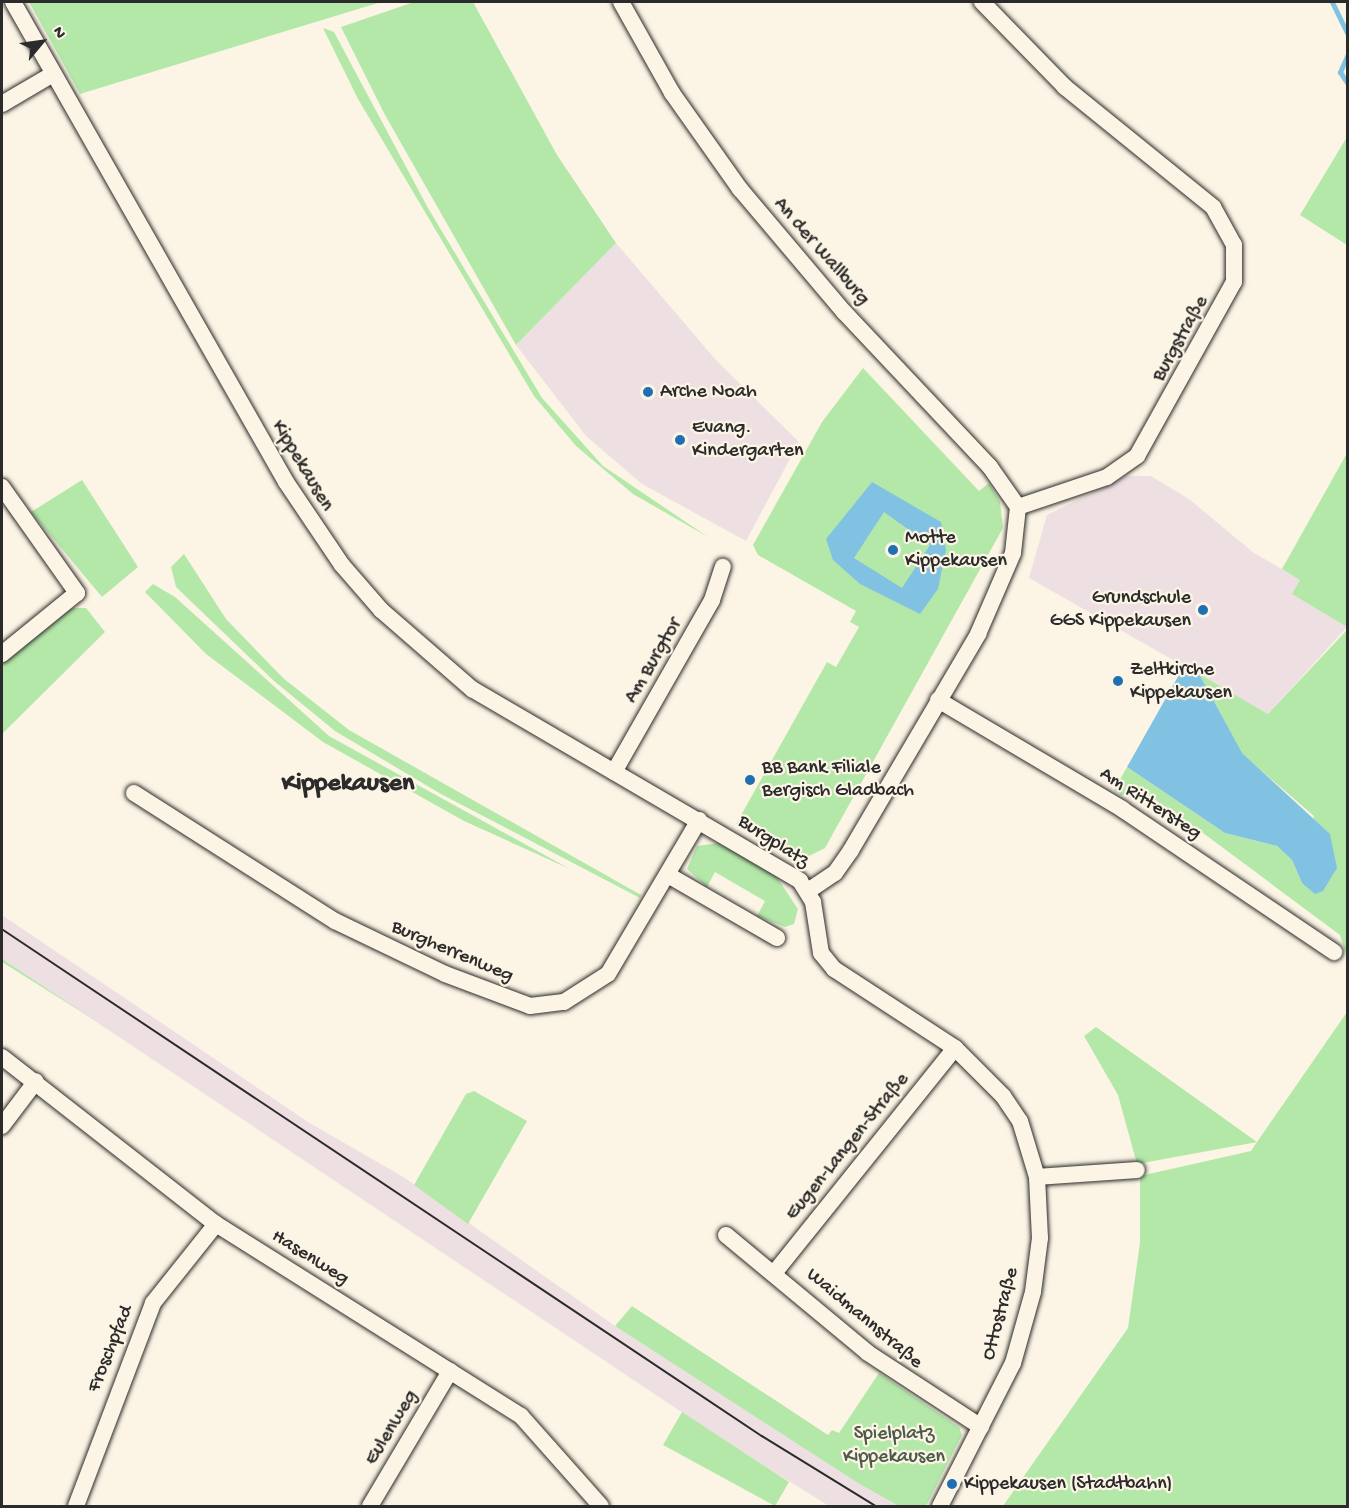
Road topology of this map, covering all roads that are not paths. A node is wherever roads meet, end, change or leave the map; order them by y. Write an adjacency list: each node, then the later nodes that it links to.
1 (13, 2): 4 (street, Kippekausen)
2 (621, 2): 7 (street, An der Wallburg)
3 (982, 2): 7 (street, Burgstraße)
4 (53, 74): 5 (street); 11 (street, Kippekausen)
5 (2, 104)
6 (2, 486): 9 (street)
7 (1018, 507): 10 (street)
8 (723, 567): 11 (street, Am Burgtor)
9 (2, 654)
10 (938, 700): 15 (street, Burgplatz); 17 (street, Am Rittersteg)
11 (614, 772): 13 (street, Kippekausen)
12 (134, 793): 14 (street, Burgherrenweg)
13 (699, 820): 14 (street, Burgherrenweg); 15 (street, Burgplatz)
14 (668, 875): 16 (street)
15 (808, 891): 18 (street, Ottostraße)
16 (777, 938)
17 (1334, 952)
18 (955, 1048): 23 (street, Ottostraße); 26 (street, Eugen-Langen-Straße)
19 (2, 1057): 20 (street, Hasenweg)
20 (36, 1081): 21 (street); 24 (street, Hasenweg)
21 (2, 1126)
22 (1137, 1170): 23 (street)
23 (1037, 1177): 28 (street, Ottostraße)
24 (216, 1224): 27 (street, Hasenweg); 30 (street, Froschpfad)
25 (726, 1235): 26 (street, Waidmannstraße)
26 (775, 1272): 28 (street, Waidmannstraße)
27 (450, 1371): 29 (street, Hasenweg); 31 (street, Eulenweg)
28 (981, 1427): 32 (street, Ottostraße)
29 (592, 1504)
30 (76, 1506)
31 (370, 1506)
32 (940, 1506)

